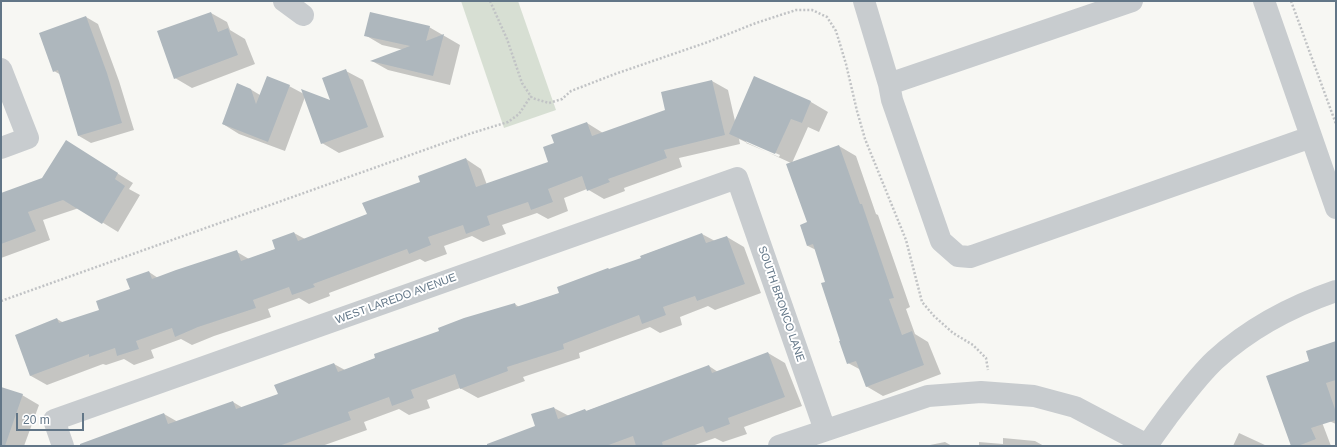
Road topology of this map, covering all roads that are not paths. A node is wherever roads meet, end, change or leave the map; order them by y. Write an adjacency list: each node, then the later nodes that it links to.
1 (284, 1): 5 (street)
2 (864, 1): 7 (street)
3 (1132, 1): 7 (street)
4 (1264, 1): 8 (street)
5 (304, 15)
6 (1, 69): 9 (street)
7 (889, 84): 8 (street)
8 (1311, 137): 11 (street)
9 (1, 148)
10 (737, 178): 13 (street, SOUTH BRONCO LANE); 15 (street, WEST LAREDO AVENUE)
11 (1336, 208)
12 (1336, 291): 14 (street)
13 (825, 430): 14 (street); 16 (street)
14 (1147, 445)
15 (63, 446)
16 (779, 446)

